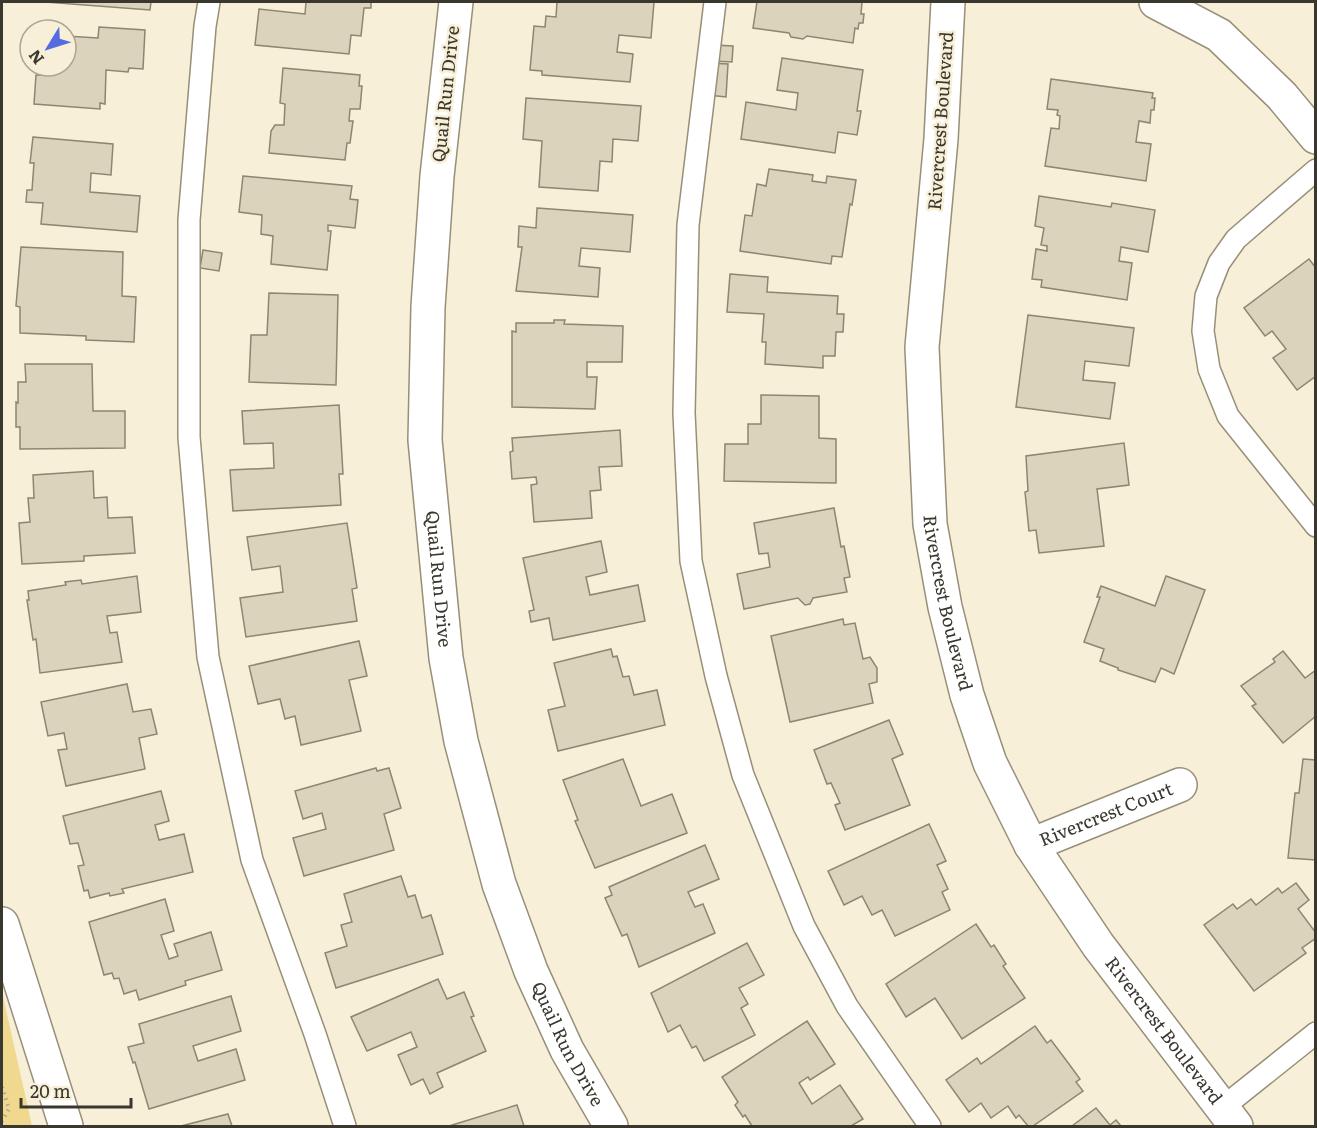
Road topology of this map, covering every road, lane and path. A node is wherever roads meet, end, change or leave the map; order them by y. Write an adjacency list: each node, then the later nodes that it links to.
1 (209, 2): 17 (lane)
2 (456, 2): 18 (street, Quail Run Drive)
3 (716, 2): 19 (lane)
4 (948, 2): 10 (street, Rivercrest Boulevard)
5 (1156, 2): 6 (street)
6 (1316, 137)
7 (1316, 170): 8 (lane)
8 (1316, 526)
9 (1180, 785): 10 (street, Rivercrest Court)
10 (1031, 845): 14 (street, Rivercrest Boulevard)
11 (2, 924): 16 (street)
12 (1316, 1033): 14 (lane)
13 (2, 1087): 15 (path)
14 (1229, 1117)
15 (2, 1121)
16 (66, 1126)
17 (345, 1126)
18 (611, 1126)
19 (930, 1126)

